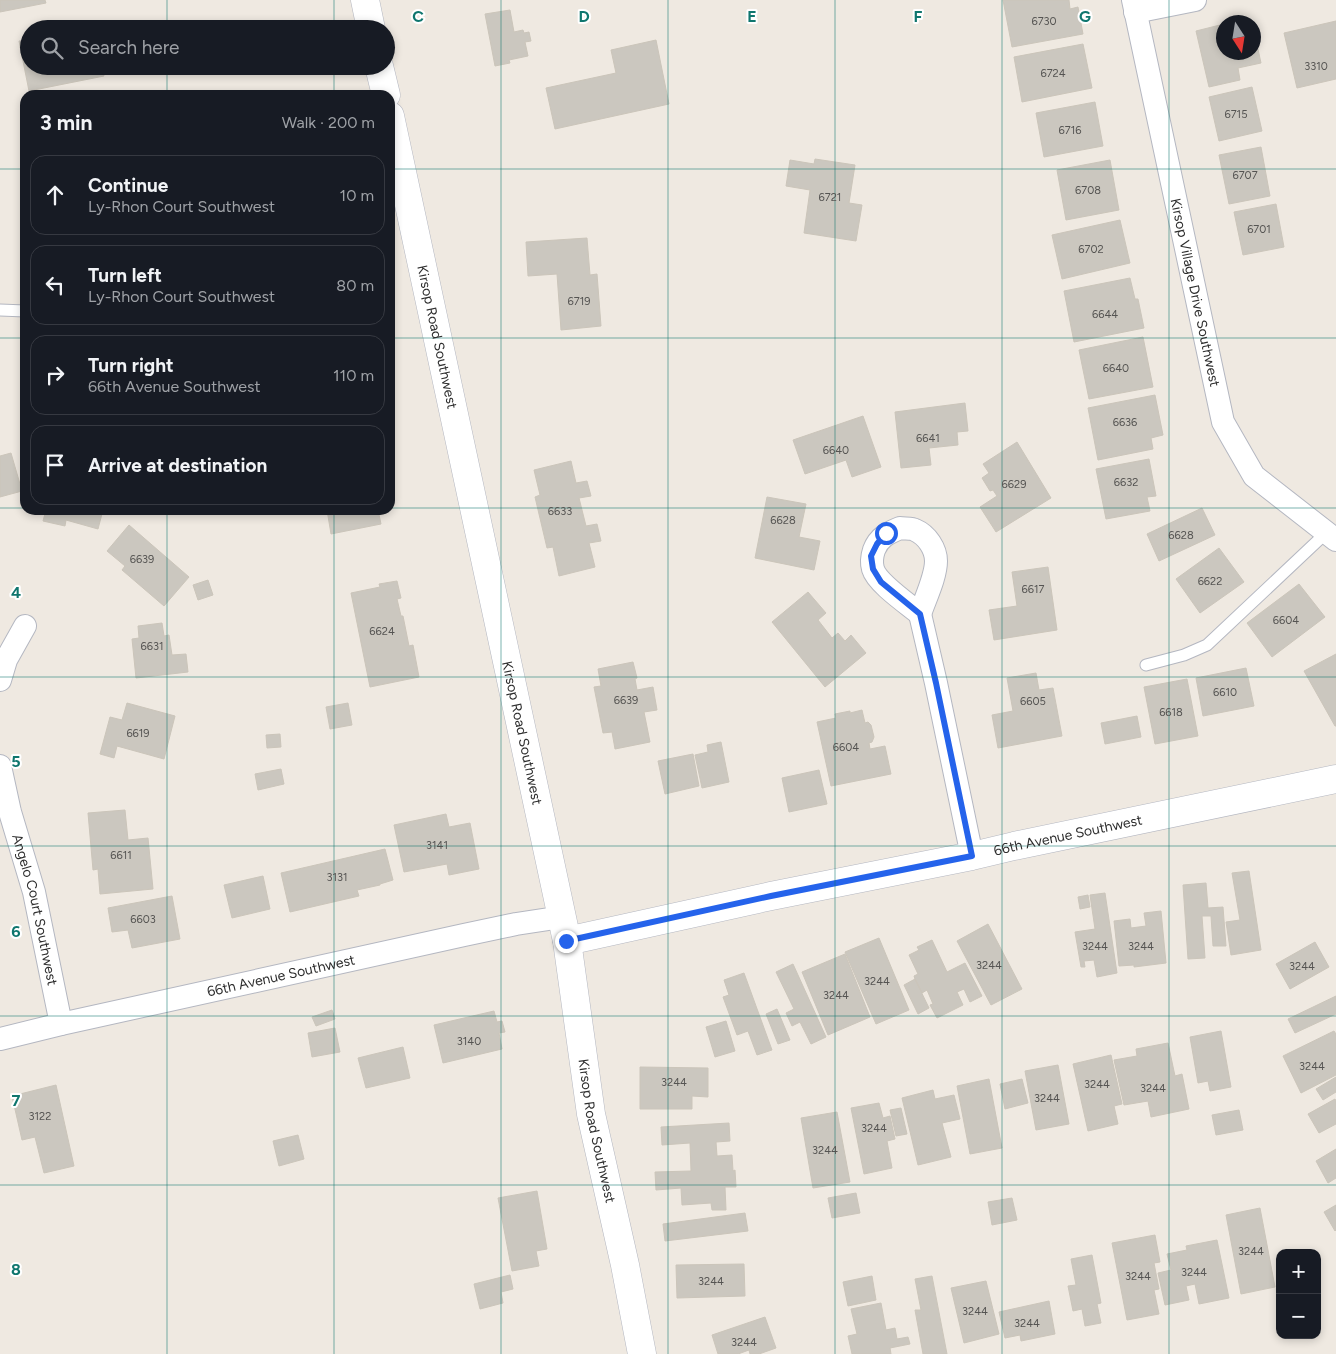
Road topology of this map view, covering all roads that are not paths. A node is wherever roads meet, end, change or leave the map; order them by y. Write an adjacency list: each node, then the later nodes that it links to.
1 (365, 0): 4 (street)
2 (1195, 0): 3 (street)
3 (1134, 6): 10 (street, Kirsop Village Drive Southwest)
4 (369, 20)
5 (381, 75): 6 (street)
6 (385, 90)
7 (395, 139): 18 (street, Kirsop Road Southwest)
8 (0, 310): 9 (lane)
9 (20, 311)
10 (1331, 536): 13 (lane)
11 (920, 614): 17 (street)
12 (25, 626): 14 (street)
13 (1146, 665)
14 (0, 680)
15 (0, 766): 19 (street, Angelo Court Southwest)
16 (1336, 780): 17 (street, 66th Avenue Southwest)
17 (972, 856): 18 (street, 66th Avenue Southwest)
18 (564, 929): 19 (street, 66th Avenue Southwest); 21 (street, Kirsop Road Southwest)
19 (61, 1024): 20 (street, 66th Avenue Southwest)
20 (0, 1039)
21 (642, 1354)

